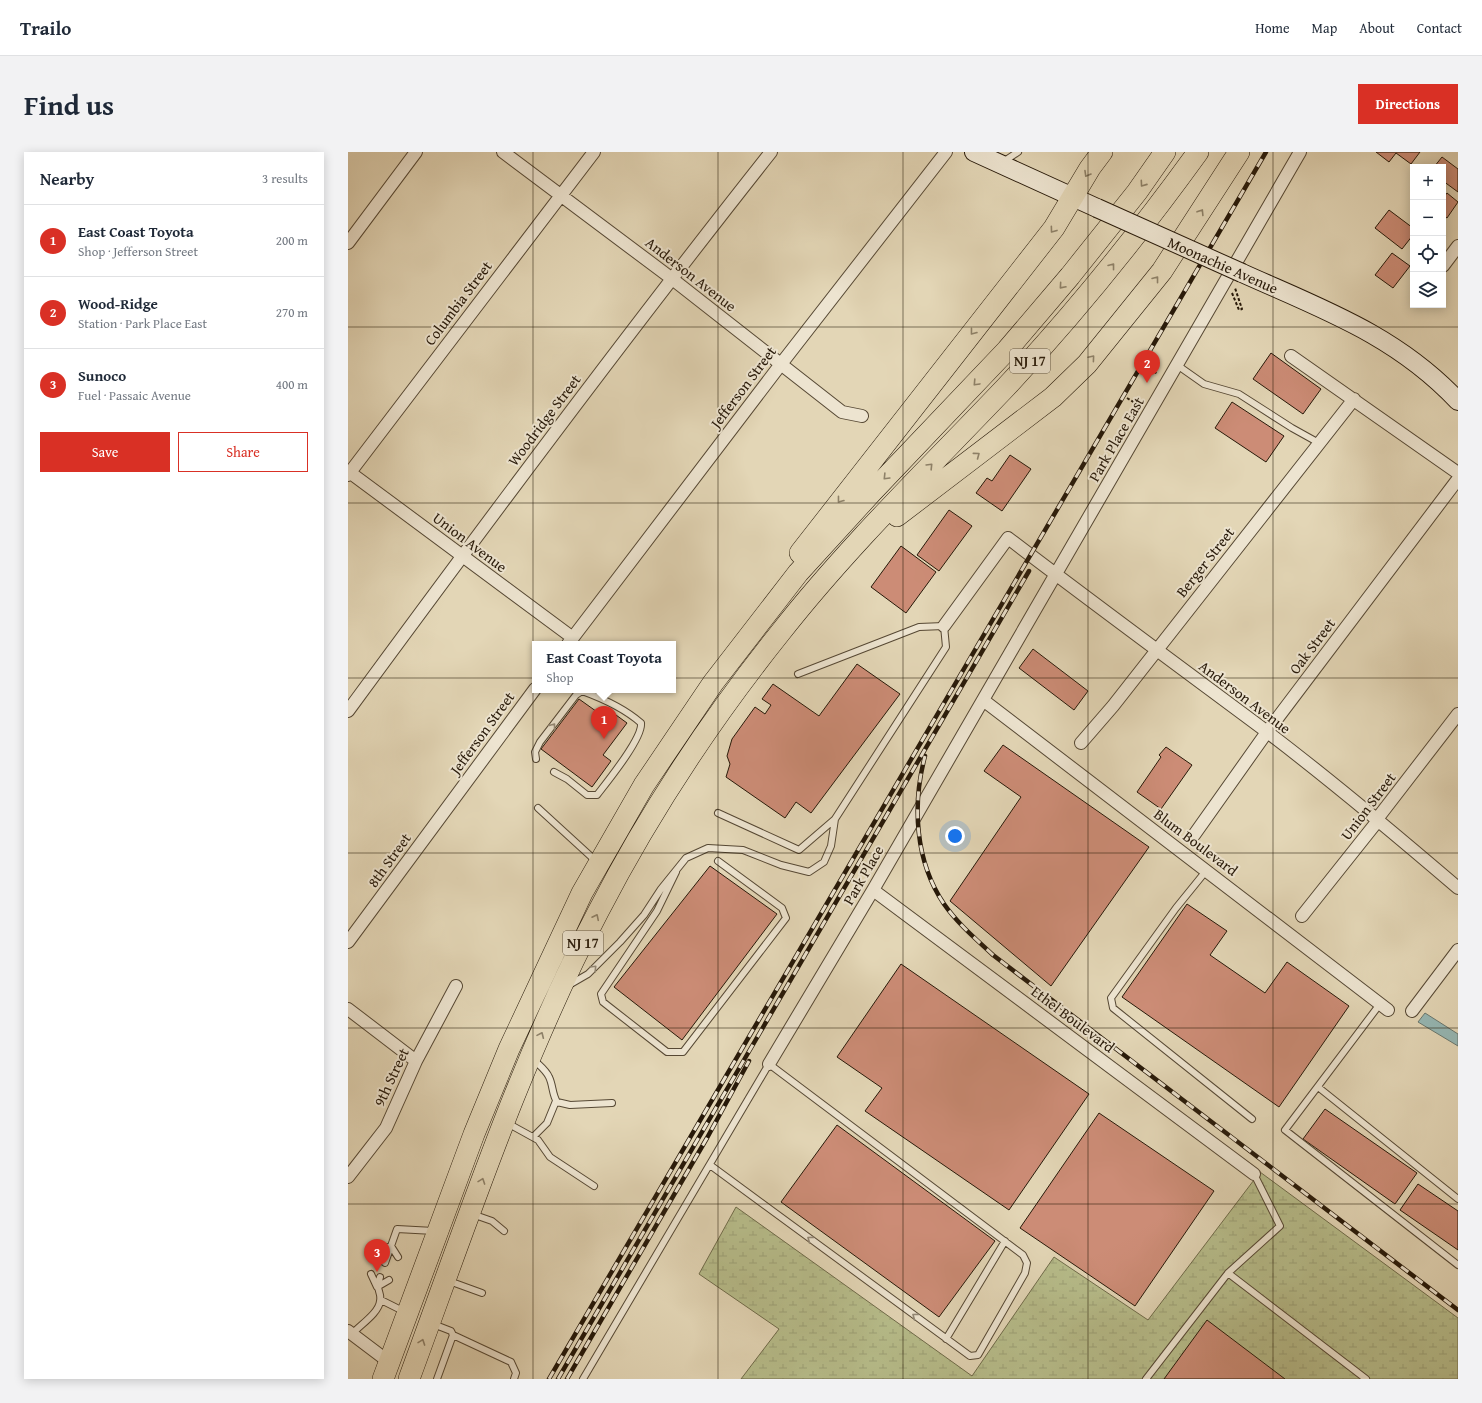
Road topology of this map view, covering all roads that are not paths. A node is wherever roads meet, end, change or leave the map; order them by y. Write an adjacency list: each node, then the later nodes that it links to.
1 (416, 152): 16 (street)
2 (503, 152): 14 (street, Anderson Avenue)
3 (594, 152): 14 (street, Columbia Street)
4 (771, 152): 20 (street, Woodridge Street)
5 (946, 152): 22 (street, Jefferson Street)
6 (1018, 152): 13 (lane)
7 (1102, 152): 15 (highway, one-way to 15)
8 (1165, 152): 38 (highway, NJ 17, one-way to 38)
9 (1198, 152): 31 (highway, NJ 17, one-way to 9)
10 (1239, 152): 17 (highway, one-way to 10)
11 (1300, 152): 23 (street, Park Place East)
12 (979, 153): 13 (main road, Moonachie Avenue)
13 (1000, 164): 15 (main road, Moonachie Avenue)
14 (560, 195): 20 (street, Anderson Avenue); 28 (street, Columbia Street)
15 (1073, 196): 17 (main road, Moonachie Avenue, bridge); 38 (highway, one-way to 38)
16 (348, 243)
17 (1180, 245): 25 (main road, Moonachie Avenue, bridge); 31 (highway, one-way to 17)
18 (1458, 246): 19 (street)
19 (1446, 262)
20 (671, 278): 22 (street, Anderson Avenue); 32 (street, Woodridge Street)
21 (1291, 356): 24 (street)
22 (781, 364): 26 (street, Anderson Avenue); 35 (street, Jefferson Street)
23 (1177, 365): 27 (lane); 33 (street, Park Place East)
24 (1354, 399): 27 (street, Berger Street); 29 (street)
25 (1458, 400)
26 (862, 416)
27 (1319, 443): 36 (street, Berger Street)
28 (348, 473): 32 (street, Union Avenue)
29 (1458, 473)
30 (1458, 479): 45 (street, Oak Street)
31 (845, 555): 65 (highway, NJ 17, one-way to 31)
32 (462, 556): 35 (street, Union Avenue); 43 (street, Woodridge Street)
33 (1056, 574): 34 (street, Anderson Avenue); 36 (street, Anderson Avenue); 42 (street, Park Place East)
34 (944, 626): 37 (lane); 52 (lane)
35 (570, 641)
36 (1155, 650): 45 (street, Anderson Avenue); 46 (street, Berger Street)
37 (798, 674)
38 (713, 683): 56 (highway, NJ 17)
39 (532, 693): 49 (street, Jefferson Street)
40 (579, 693): 47 (lane, one-way to 40)
41 (588, 693): 48 (lane)
42 (983, 700): 57 (street, Blum Boulevard); 60 (street, Park Place)
43 (348, 711)
44 (1458, 714): 53 (street, Union Street)
45 (1267, 732): 53 (street, Anderson Avenue); 54 (street, Oak Street)
46 (1081, 744)
47 (536, 759)
48 (554, 772)
49 (456, 796): 62 (street, 8th Street)
50 (538, 808): 56 (lane)
51 (718, 813): 52 (lane)
52 (835, 819): 58 (lane)
53 (1377, 819): 59 (street, Anderson Avenue); 61 (street, Union Street)
54 (1194, 835)
55 (718, 861): 58 (lane)
56 (598, 863): 85 (highway, NJ 17)
57 (1206, 871): 66 (street, Blum Boulevard); 75 (lane)
58 (676, 872): 65 (lane, one-way to 58)
59 (1458, 888)
60 (873, 890): 71 (street, Park Place); 79 (street, Ethel Boulevard)
61 (1302, 916)
62 (348, 942)
63 (1458, 950): 68 (street)
64 (456, 986): 70 (street, 9th Street)
65 (562, 989): 69 (highway, NJ 17, one-way to 65)
66 (1384, 1007): 72 (lane)
67 (348, 1009): 70 (street)
68 (1412, 1011)
69 (531, 1057): 73 (lane); 76 (highway, NJ 17)
70 (416, 1061): 80 (street, 9th Street)
71 (769, 1064): 78 (lane); 86 (lane)
72 (1318, 1087): 82 (lane); 91 (lane)
73 (556, 1101): 74 (lane); 77 (lane)
74 (612, 1103)
75 (1252, 1119)
76 (504, 1121): 77 (lane); 83 (highway, NJ 17, one-way to 76)
77 (533, 1136): 81 (lane)
78 (710, 1165): 104 (lane, one-way to 78); 109 (lane)
79 (1254, 1174): 92 (lane)
80 (348, 1177)
81 (594, 1186)
82 (1458, 1199)
83 (470, 1213): 84 (lane); 95 (highway, NJ 17)
84 (504, 1230)
85 (438, 1231): 87 (lane); 100 (highway, NJ 17)
86 (1006, 1242): 104 (lane); 104 (lane)
87 (391, 1246): 88 (lane); 89 (lane); 90 (lane)
88 (398, 1257)
89 (376, 1260)
90 (385, 1263)
91 (1458, 1265)
92 (1228, 1273): 110 (lane); 111 (lane)
93 (370, 1274): 97 (lane)
94 (380, 1277): 97 (lane)
95 (445, 1279): 98 (lane); 101 (highway, NJ 17)
96 (389, 1280): 97 (lane)
97 (376, 1287): 99 (lane)
98 (482, 1293)
99 (381, 1300): 100 (lane); 102 (lane)
100 (408, 1313): 105 (highway, NJ 17)
101 (430, 1322): 103 (lane); 106 (highway, NJ 17, one-way to 101)
102 (350, 1332): 105 (street)
103 (452, 1335): 107 (lane); 108 (lane)
104 (946, 1339)
105 (386, 1371)
106 (409, 1379)
107 (437, 1379)
108 (514, 1379)
109 (583, 1379)
110 (1146, 1379)
111 (1366, 1379)

